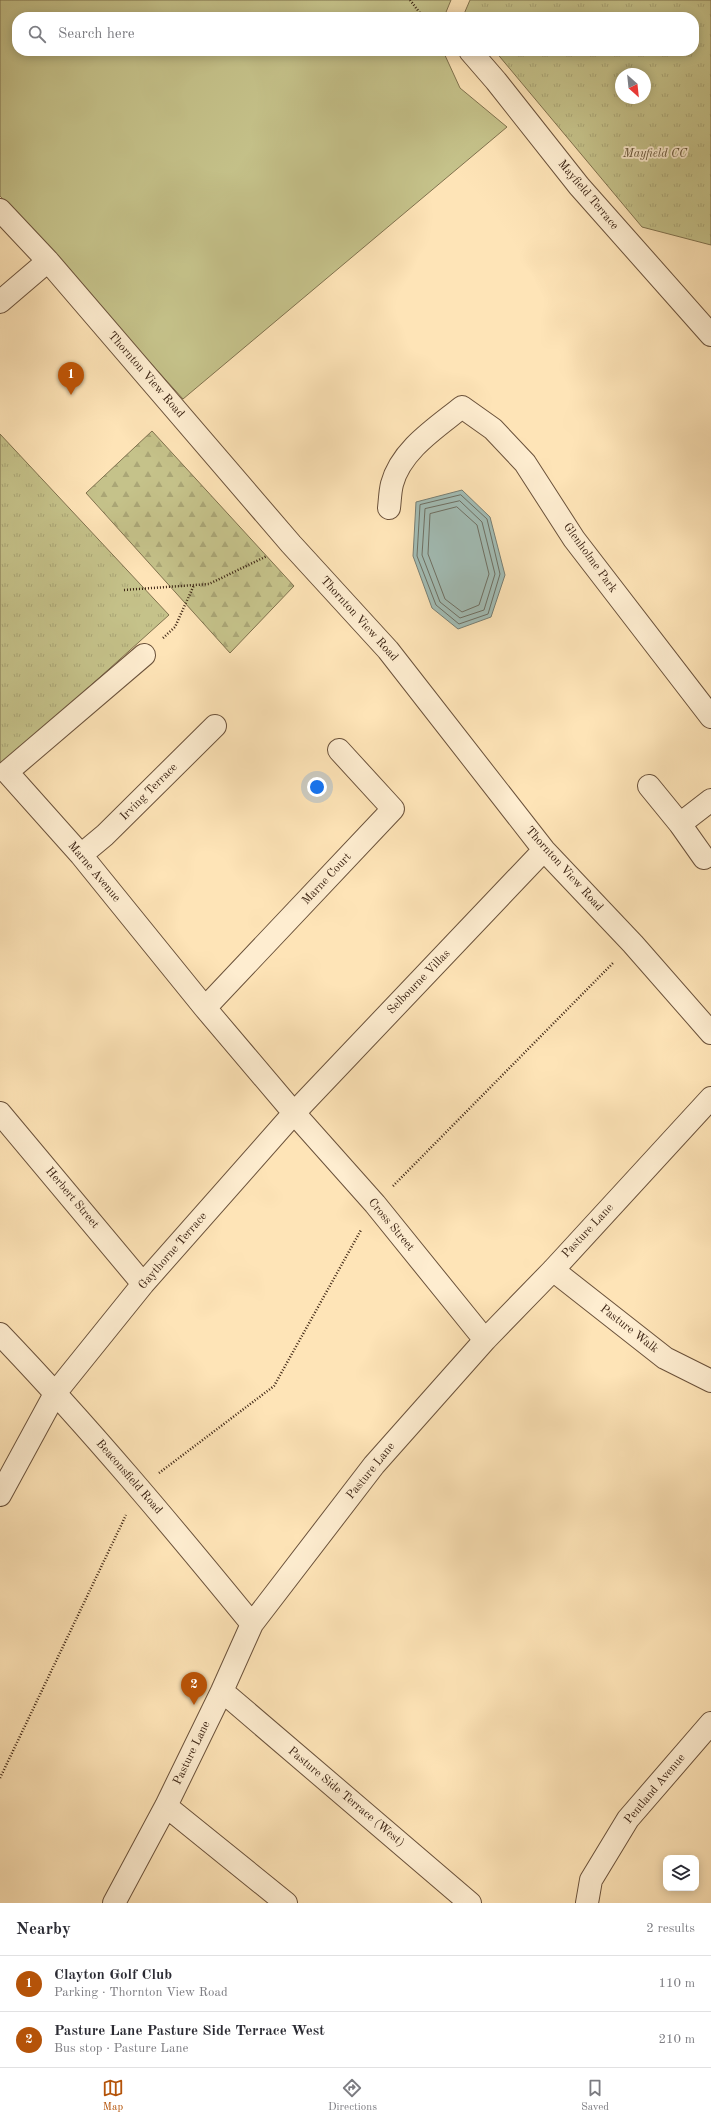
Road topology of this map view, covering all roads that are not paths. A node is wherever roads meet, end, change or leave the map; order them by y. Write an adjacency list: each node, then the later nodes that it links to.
1 (474, 56): 5 (street, Mayfield Terrace)
2 (0, 210): 3 (street, Thornton View Road)
3 (48, 261): 4 (street); 14 (street, Thornton View Road)
4 (0, 302)
5 (711, 335)
6 (389, 508): 8 (street, Glenholme Park)
7 (144, 655): 15 (street, Marne Avenue)
8 (711, 717)
9 (215, 726): 15 (street, Irving Terrace)
10 (339, 750): 17 (street, Marne Court)
11 (649, 786): 13 (street)
12 (711, 800): 13 (street)
13 (680, 824): 16 (street)
14 (544, 850): 18 (street, Thornton View Road); 21 (street, Selbourne Villas)
15 (81, 855): 17 (street, Marne Avenue)
16 (704, 858)
17 (205, 1008): 21 (street, Marne Avenue)
18 (711, 1033)
19 (711, 1098): 22 (street, Pasture Lane)
20 (0, 1113): 23 (street, Herbert Street)
21 (294, 1113): 23 (street, Gaythorne Terrace); 25 (street, Cross Street)
22 (553, 1270): 25 (street, Pasture Lane); 26 (street, Pasture Walk)
23 (143, 1284): 27 (street, Gaythorne Terrace)
24 (0, 1334): 27 (street, Beaconsfield Road)
25 (485, 1340): 29 (street, Pasture Lane)
26 (711, 1381)
27 (56, 1392): 28 (street, Gaythorne Terrace); 29 (street, Beaconsfield Road)
28 (0, 1495)
29 (252, 1624): 30 (street, Pasture Lane)
30 (222, 1691): 32 (street, Pasture Lane); 35 (street, Pasture Side Terrace (West))
31 (711, 1723): 36 (street, Pentland Avenue)
32 (166, 1806): 33 (street, Pasture Lane); 34 (street)
33 (114, 1903)
34 (286, 1903)
35 (470, 1903)
36 (587, 1903)

